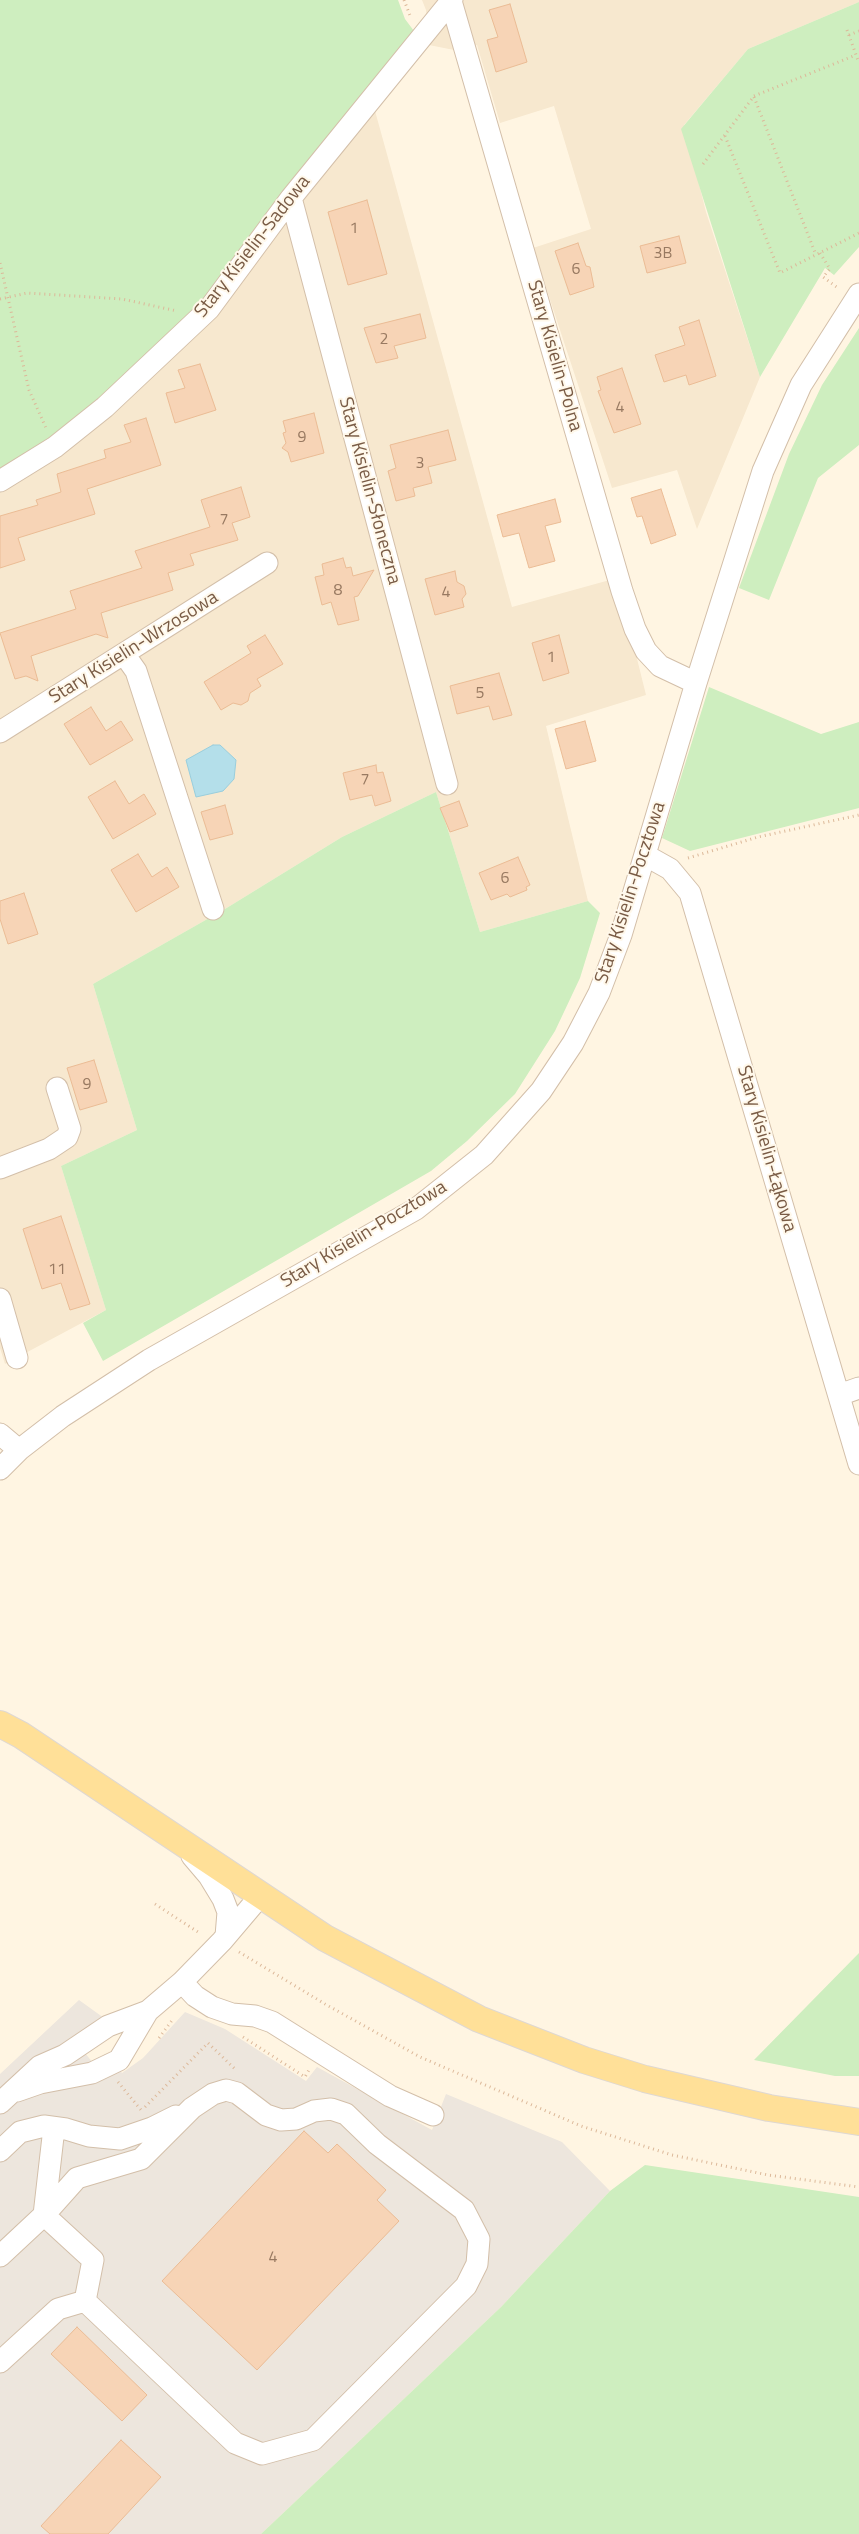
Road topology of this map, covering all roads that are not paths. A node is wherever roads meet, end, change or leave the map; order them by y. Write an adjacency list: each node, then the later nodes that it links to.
1 (452, 1): 2 (street, Stary Kisielin-Sadowa); 7 (street, Stary Kisielin-Polna)
2 (291, 198): 4 (street, Stary Kisielin-Sadowa); 9 (street, Stary Kisielin-Słoneczna)
3 (851, 293): 7 (street, Stary Kisielin-Pocztowa)
4 (0, 481)
5 (267, 563): 6 (street, Stary Kisielin-Wrzosowa)
6 (124, 654): 8 (street, Stary Kisielin-Wrzosowa); 11 (street)
7 (696, 683): 10 (street, Stary Kisielin-Pocztowa)
8 (0, 732)
9 (447, 784)
10 (645, 855): 17 (street, Stary Kisielin-Łąkowa); 19 (street, Stary Kisielin-Pocztowa)
11 (214, 910)
12 (57, 1088): 13 (street)
13 (0, 1168)
14 (0, 1300): 15 (street)
15 (17, 1358)
16 (859, 1388): 17 (street)
17 (839, 1395): 20 (street, Stary Kisielin-Łąkowa)
18 (0, 1434): 19 (street)
19 (19, 1450): 21 (street, Stary Kisielin-Pocztowa)
20 (859, 1464)
21 (0, 1469)
22 (0, 1714): 23 (main road)
23 (11, 1729): 24 (main road)
24 (181, 1842): 25 (main road); 26 (street)
25 (261, 1896): 26 (street); 32 (main road)
26 (222, 1941): 27 (street)
27 (182, 1982): 28 (street); 31 (street)
28 (148, 2011): 29 (street); 29 (street)
29 (5, 2098)
30 (192, 2108): 33 (street); 35 (street); 37 (street)
31 (433, 2115)
32 (859, 2122)
33 (54, 2128): 34 (street); 35 (street)
34 (0, 2151)
35 (44, 2215): 36 (street); 37 (street)
36 (0, 2256)
37 (85, 2301): 38 (street)
38 (0, 2362)

